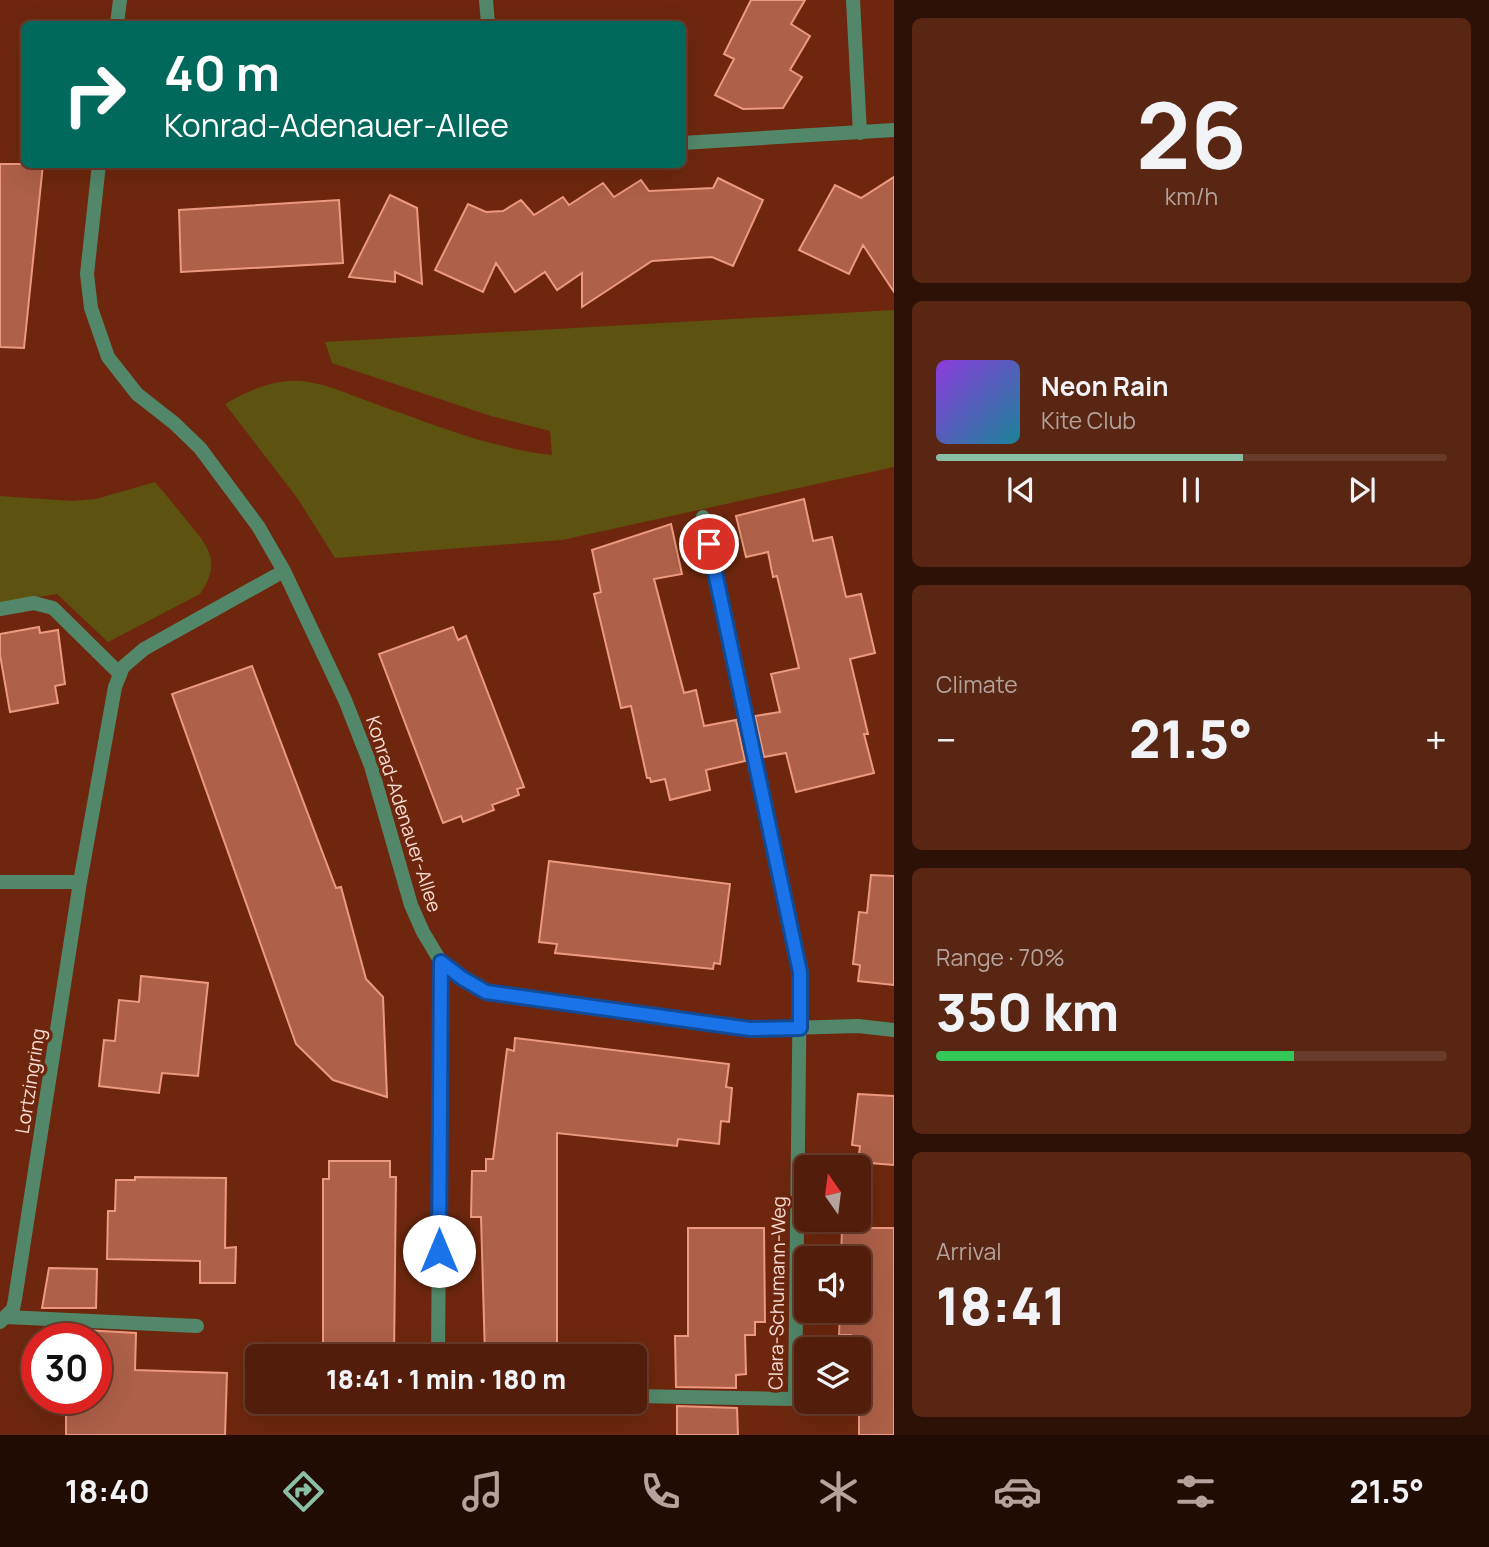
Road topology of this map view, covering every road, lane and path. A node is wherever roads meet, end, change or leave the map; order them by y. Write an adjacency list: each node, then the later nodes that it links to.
1 (120, 0): 4 (street)
2 (486, 0): 5 (street)
3 (853, 0): 7 (street)
4 (117, 21)
5 (488, 21)
6 (894, 130): 7 (street)
7 (860, 133): 8 (street)
8 (686, 143)
9 (99, 168): 11 (street, Konrad-Adenauer-Allee)
10 (703, 517): 17 (street)
11 (284, 571): 13 (street, Lortzingring); 16 (street, Konrad-Adenauer-Allee)
12 (0, 609): 13 (street)
13 (120, 674): 15 (street, Lortzingring)
14 (0, 882): 15 (street)
15 (80, 882): 19 (street, Lortzingring)
16 (441, 962): 17 (street, Konrad-Adenauer-Allee); 21 (street)
17 (800, 1028): 18 (street, Konrad-Adenauer-Allee); 22 (street, Clara-Schumann-Weg)
18 (894, 1030)
19 (3, 1320): 20 (street)
20 (197, 1326)
21 (438, 1344)
22 (647, 1396)

